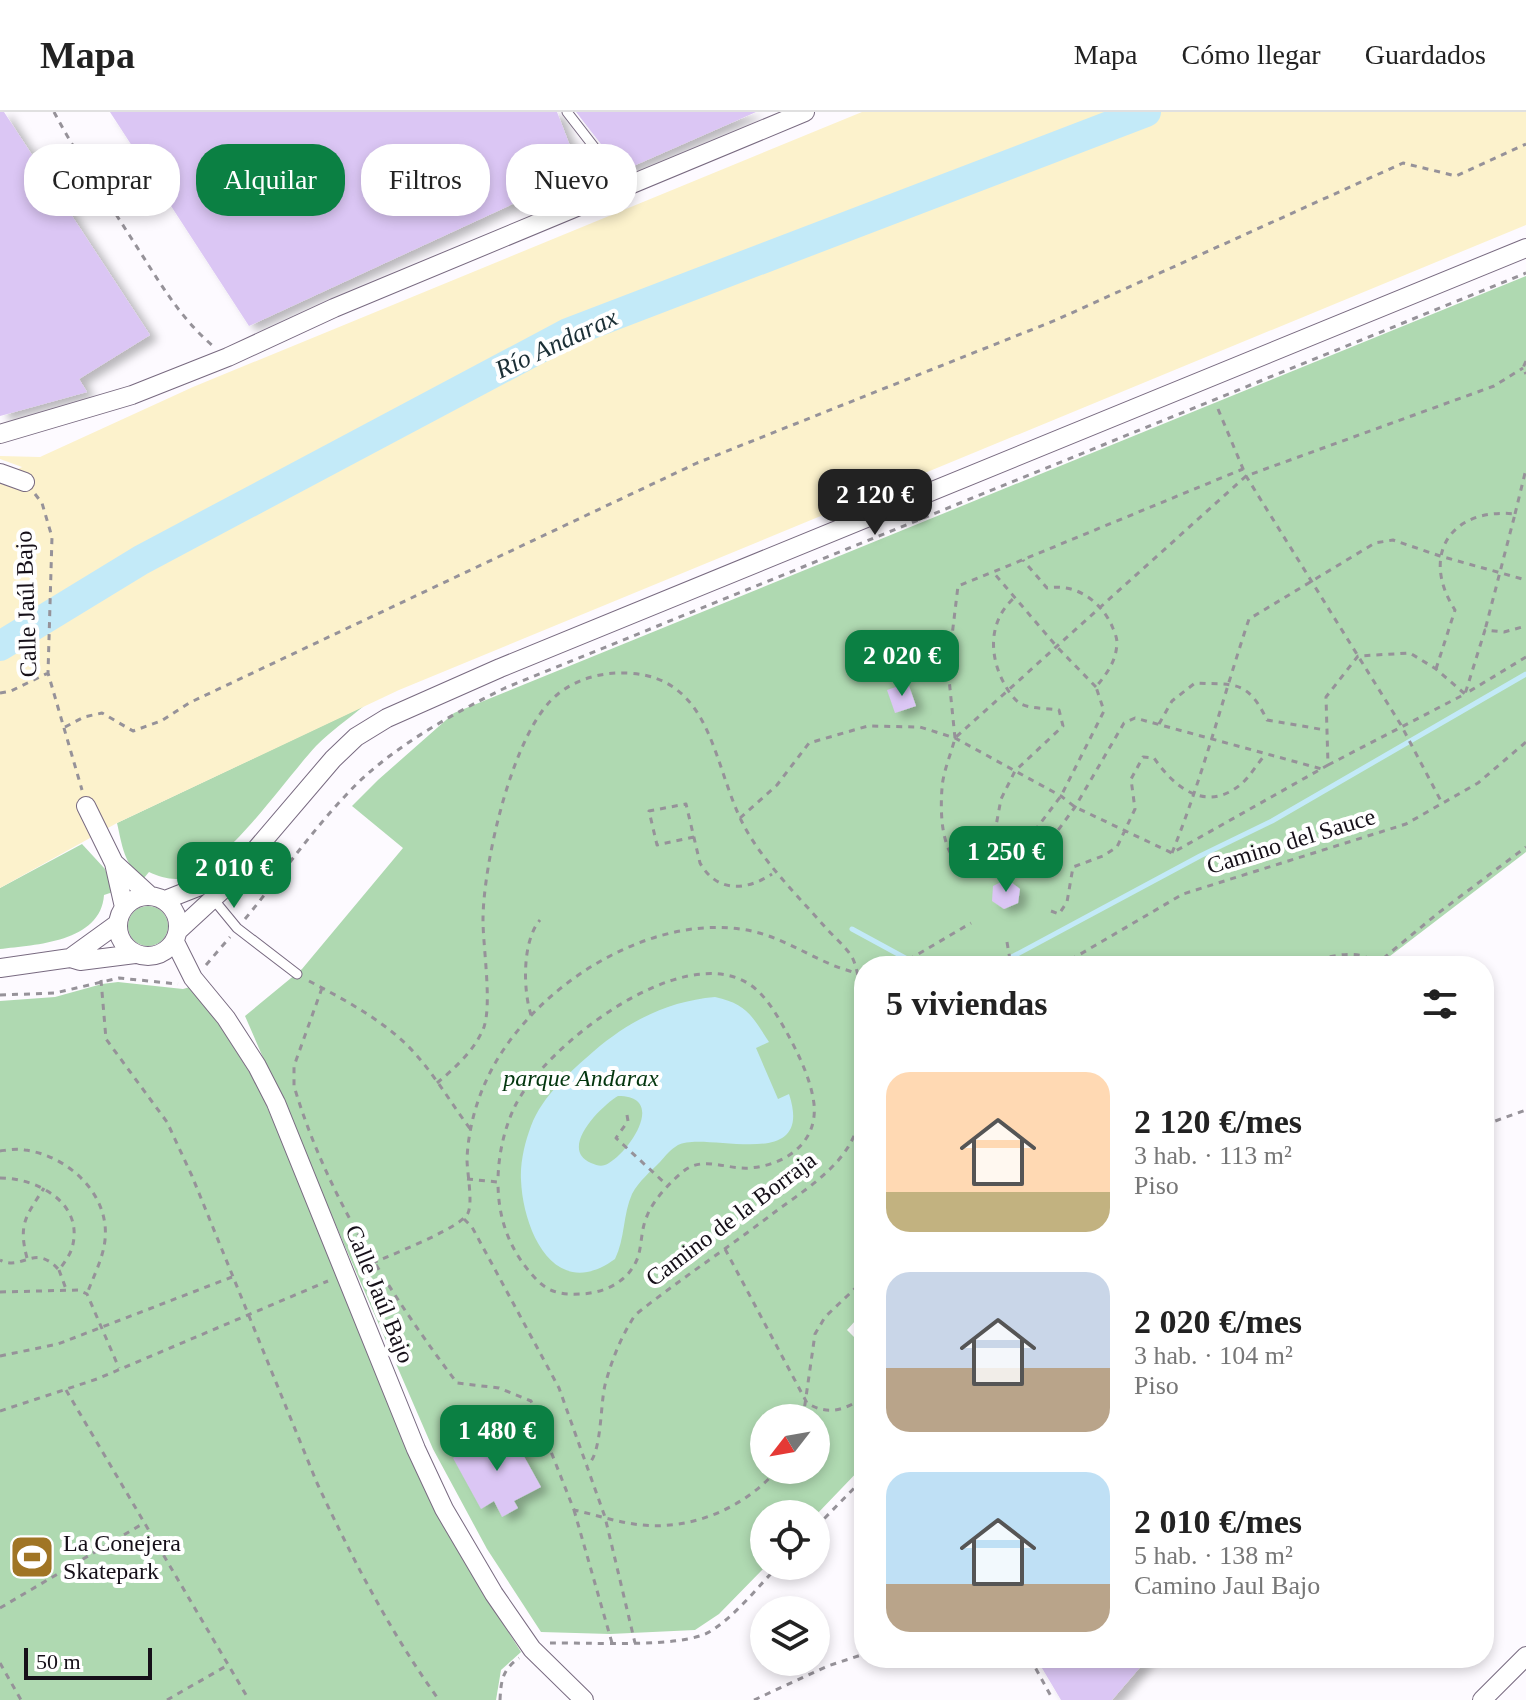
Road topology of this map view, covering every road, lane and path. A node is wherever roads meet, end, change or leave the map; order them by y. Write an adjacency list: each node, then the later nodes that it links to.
1 (54, 112): 11 (path)
2 (567, 112): 4 (lane)
3 (805, 112): 6 (street)
4 (592, 144)
5 (1526, 144): 45 (path)
6 (637, 182)
7 (555, 216): 11 (street)
8 (1526, 248): 66 (street)
9 (1524, 274): 10 (path); 77 (path)
10 (1526, 281)
11 (228, 357): 16 (street)
12 (1526, 361): 13 (path)
13 (1523, 368): 14 (path); 20 (path)
14 (1526, 374)
15 (1218, 409): 17 (path)
16 (0, 434)
17 (1243, 469): 20 (path); 24 (path)
18 (1526, 469): 22 (path)
19 (0, 473): 21 (street)
20 (1246, 476): 28 (path); 30 (path)
21 (25, 482): 37 (path, Calle Jaúl Bajo)
22 (1515, 514): 23 (path); 26 (path)
23 (1440, 556): 26 (path); 28 (path); 36 (path)
24 (1022, 559): 25 (path); 30 (path)
25 (993, 572): 29 (path); 47 (path)
26 (1499, 573): 27 (path); 32 (path)
27 (1526, 580)
28 (1311, 581): 34 (path); 38 (path)
29 (1014, 598): 33 (path); 40 (path)
30 (1102, 608): 33 (path); 39 (path)
31 (1526, 626): 32 (path)
32 (1485, 630): 42 (path)
33 (1058, 648): 39 (path); 40 (path)
34 (1358, 656): 36 (path); 44 (path); 46 (path)
35 (1526, 657): 42 (path)
36 (1436, 669): 42 (path)
37 (48, 673): 41 (path); 45 (path, Calle Jaúl Bajo)
38 (1227, 685): 43 (path); 46 (path); 48 (path)
39 (1096, 687): 55 (path)
40 (1008, 691): 47 (path); 53 (path)
41 (0, 693)
42 (1465, 694): 44 (path)
43 (1159, 724): 48 (path); 58 (path)
44 (1401, 725): 51 (path); 56 (path)
45 (65, 727): 57 (path, Calle Jaúl Bajo)
46 (1325, 730): 51 (path)
47 (955, 738): 53 (path); 59 (path); 68 (path)
48 (1213, 740): 50 (path); 54 (path)
49 (1526, 742): 56 (path, Camino del Sauce)
50 (1265, 754): 52 (path); 54 (path)
51 (1328, 765): 52 (path)
52 (1322, 769): 64 (path)
53 (1015, 771): 55 (path); 68 (path)
54 (1195, 795): 60 (path); 64 (path)
55 (1061, 796): 58 (path); 63 (path)
56 (1442, 803): 84 (path, Camino del Sauce)
57 (86, 806): 67 (street)
58 (1075, 807): 60 (path); 65 (path)
59 (740, 818): 89 (path, Camino de la Borraja); 98 (path, Camino de la Borraja)
60 (1126, 832): 64 (path); 73 (path)
61 (694, 837): 61 (path); 70 (path)
62 (1526, 847): 87 (path)
63 (1020, 850)
64 (1172, 853)
65 (1037, 859)
66 (246, 861): 71 (street); 72 (street)
67 (114, 863): 71 (street); 74 (street)
68 (957, 865): 69 (path)
69 (967, 870)
70 (772, 874)
71 (157, 898): 74 (street); 78 (street)
72 (214, 900): 77 (lane); 78 (street)
73 (1051, 911)
74 (120, 916): 80 (street); 88 (street)
75 (540, 920): 97 (path)
76 (971, 923): 82 (path)
77 (237, 928): 92 (lane); 93 (path)
78 (177, 936): 81 (street); 93 (street, Calle Jaúl Bajo)
79 (1007, 942): 83 (path)
80 (135, 954): 81 (street); 88 (street)
81 (159, 955): 93 (street, Calle Jaúl Bajo)
82 (912, 956)
83 (1009, 956)
84 (1077, 956)
85 (1338, 956): 86 (path)
86 (1366, 956)
87 (1386, 956)
88 (70, 958): 90 (street)
89 (854, 962)
90 (0, 968)
91 (854, 972): 97 (path)
92 (297, 974): 95 (path)
93 (192, 977): 94 (path); 116 (street, Calle Jaúl Bajo)
94 (101, 980): 96 (path); 117 (path)
95 (322, 988): 98 (path); 114 (path)
96 (0, 995)
97 (531, 1015): 102 (path)
98 (437, 1083): 102 (path)
99 (1526, 1110): 101 (path)
100 (627, 1115): 108 (path)
101 (1494, 1121)
102 (471, 1130): 106 (path)
103 (854, 1134): 111 (path, Camino de la Borraja)
104 (0, 1151): 121 (path)
105 (0, 1178): 109 (path)
106 (467, 1179): 107 (path); 110 (path)
107 (498, 1182): 108 (path); 108 (path)
108 (668, 1186)
109 (44, 1188): 112 (path); 115 (path)
110 (464, 1219): 114 (path); 130 (path)
111 (725, 1249): 127 (path); 130 (path, Camino de la Borraja)
112 (27, 1258): 113 (path); 115 (path)
113 (0, 1260)
114 (376, 1261): 116 (path); 133 (path)
115 (59, 1270): 119 (path)
116 (346, 1274): 122 (path); 141 (street, Calle Jaúl Bajo)
117 (232, 1277): 122 (path); 123 (path)
118 (854, 1290): 127 (path)
119 (66, 1291): 120 (path); 121 (path)
120 (0, 1292)
121 (87, 1294): 123 (path)
122 (248, 1314): 125 (path); 150 (path)
123 (103, 1327): 124 (path); 125 (path)
124 (0, 1356)
125 (119, 1369): 126 (path)
126 (66, 1390): 129 (path); 136 (path)
127 (807, 1403): 128 (path)
128 (854, 1403)
129 (0, 1411)
130 (588, 1465): 135 (path)
131 (761, 1484): 135 (path)
132 (854, 1488): 134 (path)
133 (574, 1510): 135 (path); 139 (path)
134 (830, 1513)
135 (605, 1517): 140 (path)
136 (144, 1523): 138 (path); 145 (path)
137 (763, 1580): 140 (path)
138 (0, 1608)
139 (612, 1643): 140 (path); 141 (path)
140 (635, 1643)
141 (532, 1649): 151 (path); 152 (street, Calle Jaúl Bajo)
142 (1526, 1656): 155 (street)
143 (854, 1657): 153 (path)
144 (0, 1663): 147 (path)
145 (228, 1665): 148 (path); 149 (path)
146 (1035, 1668): 154 (path)
147 (21, 1700)
148 (167, 1700)
149 (249, 1700)
150 (439, 1700)
151 (500, 1700)
152 (584, 1700)
153 (754, 1700)
154 (1053, 1700)
155 (1482, 1700)

